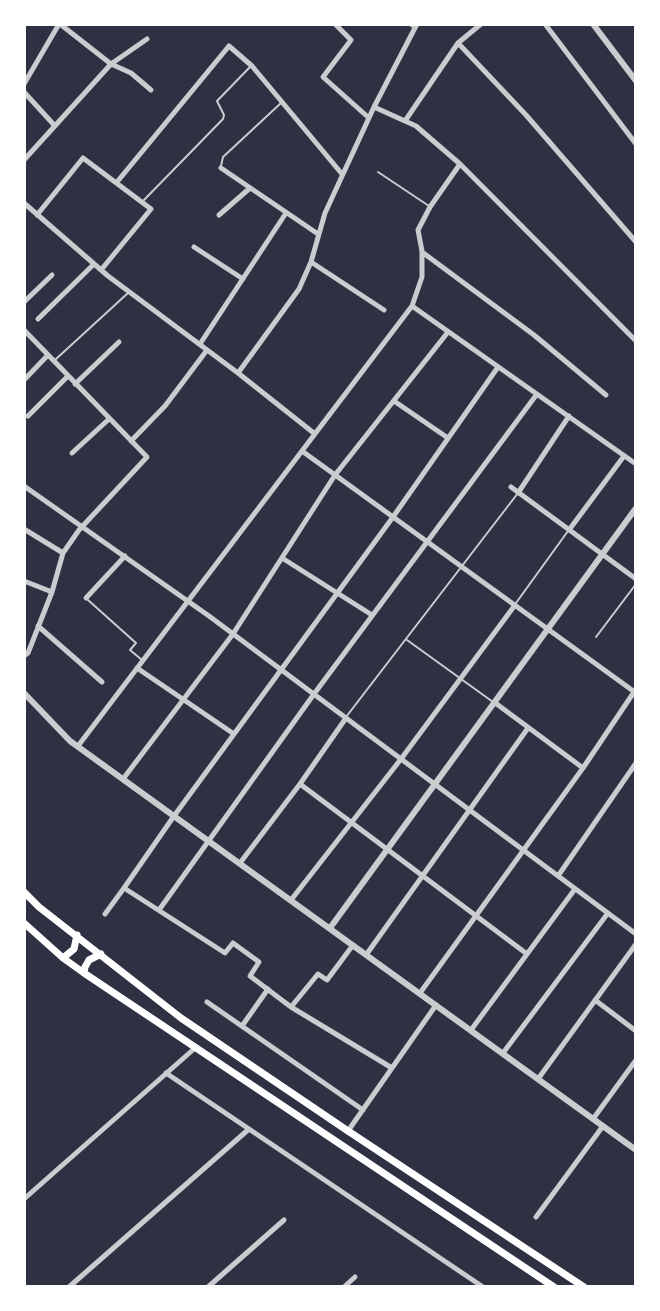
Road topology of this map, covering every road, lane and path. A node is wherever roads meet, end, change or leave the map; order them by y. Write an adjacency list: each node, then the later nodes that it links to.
1 (60, 24): 10 (street); 13 (street)
2 (335, 24): 18 (street)
3 (408, 24): 7 (lane)
4 (481, 24): 9 (street)
5 (545, 24): 21 (street)
6 (593, 24): 12 (street)
7 (416, 27): 17 (street)
8 (147, 39): 10 (street)
9 (458, 43): 19 (street); 36 (street)
10 (111, 64): 14 (street); 20 (street)
11 (252, 66): 16 (street); 27 (street); 29 (lane)
12 (636, 80)
13 (24, 84)
14 (151, 90)
15 (24, 92): 20 (street)
16 (282, 102): 24 (lane); 26 (street)
17 (374, 107): 18 (street); 19 (street)
18 (369, 118): 26 (street)
19 (405, 121): 23 (street)
20 (55, 126): 22 (street)
21 (636, 144)
22 (24, 160)
23 (460, 164): 31 (street); 51 (street)
24 (221, 168): 28 (street)
25 (378, 172): 31 (lane)
26 (343, 174): 35 (street)
27 (117, 182): 29 (street); 33 (street)
28 (250, 188): 32 (street); 34 (street)
29 (142, 202): 41 (street)
30 (24, 203): 33 (street)
31 (430, 207): 38 (street)
32 (286, 213): 35 (street); 43 (street)
33 (37, 215): 40 (street)
34 (219, 215)
35 (318, 234): 39 (street)
36 (636, 242)
37 (194, 247): 43 (street)
38 (422, 251): 46 (street); 63 (street)
39 (311, 262): 47 (street); 58 (street)
40 (94, 264): 41 (street); 48 (street)
41 (101, 270): 44 (street)
42 (52, 275): 45 (street)
43 (243, 279): 53 (street)
44 (129, 292): 53 (street); 56 (lane)
45 (24, 302)
46 (412, 306): 50 (street); 68 (street)
47 (384, 310)
48 (38, 319)
49 (24, 330): 55 (street)
50 (448, 332): 57 (street); 64 (street)
51 (636, 341)
52 (119, 342): 61 (street)
53 (200, 344): 54 (street)
54 (207, 350): 58 (street); 70 (street)
55 (48, 355): 56 (street); 60 (street)
56 (53, 361): 59 (street)
57 (498, 367): 62 (street); 69 (street)
58 (238, 373): 68 (street)
59 (68, 376): 61 (street); 65 (street)
60 (24, 380)
61 (75, 384): 67 (street)
62 (537, 394): 66 (street); 84 (street)
63 (606, 395)
64 (394, 401): 69 (street); 75 (street)
65 (28, 416)
66 (569, 416): 73 (street); 78 (street)
67 (109, 419): 70 (street); 72 (street)
68 (315, 434): 71 (street)
69 (448, 438): 80 (street)
70 (131, 442): 81 (street)
71 (302, 451): 75 (street); 95 (street)
72 (72, 453)
73 (624, 456): 74 (street); 83 (street)
74 (636, 464)
75 (335, 475): 80 (street); 88 (street)
76 (24, 486): 81 (street)
77 (511, 487): 78 (street)
78 (518, 493): 83 (street); 89 (lane)
79 (636, 508): 86 (street)
80 (393, 517): 84 (street); 93 (street)
81 (83, 526): 85 (street); 87 (street)
82 (24, 529): 85 (street)
83 (569, 530): 86 (street); 96 (lane)
84 (426, 541): 89 (street); 97 (street)
85 (63, 553): 92 (street)
86 (602, 554): 91 (street); 99 (street)
87 (125, 556): 94 (street); 95 (street)
88 (282, 558): 93 (street); 100 (street)
89 (462, 567): 96 (street); 102 (lane)
90 (24, 581): 92 (street)
91 (636, 581): 101 (lane)
92 (52, 592): 98 (street)
93 (337, 593): 97 (street); 106 (street)
94 (86, 598): 104 (lane)
95 (188, 601): 100 (street); 104 (street)
96 (515, 605): 99 (street); 107 (street)
97 (372, 615): 111 (street)
98 (38, 626): 103 (street); 108 (street)
99 (548, 629): 109 (street); 113 (street)
100 (233, 634): 106 (street); 112 (street)
101 (596, 637)
102 (406, 639): 107 (lane); 114 (lane)
103 (24, 656)
104 (143, 661): 105 (street)
105 (137, 668): 112 (street); 117 (street)
106 (281, 670): 111 (street); 116 (street)
107 (461, 678): 113 (lane); 118 (street)
108 (102, 682)
109 (635, 692): 119 (street)
110 (24, 693): 117 (street)
111 (314, 694): 114 (street); 127 (street)
112 (183, 700): 116 (street); 121 (street)
113 (494, 702): 115 (street); 123 (street)
114 (346, 718): 118 (street); 122 (street)
115 (528, 728): 119 (street); 124 (street)
116 (234, 734): 125 (street)
117 (78, 746): 121 (street)
118 (401, 759): 123 (street); 126 (street)
119 (583, 768): 129 (street)
120 (635, 768): 132 (street)
121 (123, 779): 125 (street)
122 (300, 784): 126 (street); 130 (street)
123 (435, 784): 124 (street); 128 (street)
124 (469, 810): 129 (street); 131 (street)
125 (174, 816): 127 (street); 133 (street)
126 (351, 824): 128 (street); 136 (street)
127 (209, 841): 130 (street); 137 (street)
128 (386, 850): 131 (street); 142 (street)
129 (523, 850): 132 (street); 140 (street)
130 (240, 863): 136 (street)
131 (421, 876): 140 (street); 149 (street)
132 (558, 876): 134 (street)
133 (124, 888): 137 (street); 139 (street)
134 (575, 889): 138 (street); 148 (street)
135 (24, 892): 144 (main road)
136 (291, 900): 142 (street)
137 (159, 910): 152 (street)
138 (608, 913): 143 (street); 162 (street)
139 (105, 914)
140 (476, 916): 148 (street); 153 (street)
141 (24, 923): 150 (main road)
142 (330, 928): 146 (street)
143 (636, 934)
144 (77, 935): 147 (main road); 150 (main road)
145 (636, 944): 154 (street)
146 (353, 945): 149 (street); 157 (street)
147 (101, 954): 151 (main road); 171 (main road)
148 (527, 954): 159 (street)
149 (366, 955): 153 (street)
150 (63, 958): 151 (main road)
151 (84, 973): 161 (main road)
152 (268, 989): 157 (street); 158 (street)
153 (420, 993): 156 (street)
154 (595, 1000): 160 (street); 166 (street)
155 (207, 1002): 158 (street)
156 (436, 1005): 159 (street); 164 (street)
157 (291, 1007): 164 (street)
158 (242, 1026): 167 (street)
159 (471, 1030): 162 (street)
160 (636, 1031)
161 (195, 1048): 165 (street); 181 (main road)
162 (503, 1053): 166 (street)
163 (636, 1060): 168 (street)
164 (392, 1068): 167 (street)
165 (166, 1073): 170 (street); 173 (street)
166 (538, 1079): 168 (street)
167 (363, 1110): 171 (street)
168 (593, 1119): 169 (street)
169 (603, 1126): 172 (street); 174 (street)
170 (249, 1129): 177 (street); 180 (street)
171 (348, 1131): 182 (main road)
172 (636, 1150)
173 (24, 1199)
174 (536, 1217)
175 (284, 1220): 178 (street)
176 (355, 1277): 179 (street)
177 (69, 1287)
178 (208, 1287)
179 (344, 1287)
180 (483, 1287)
181 (554, 1287)
182 (584, 1287)

